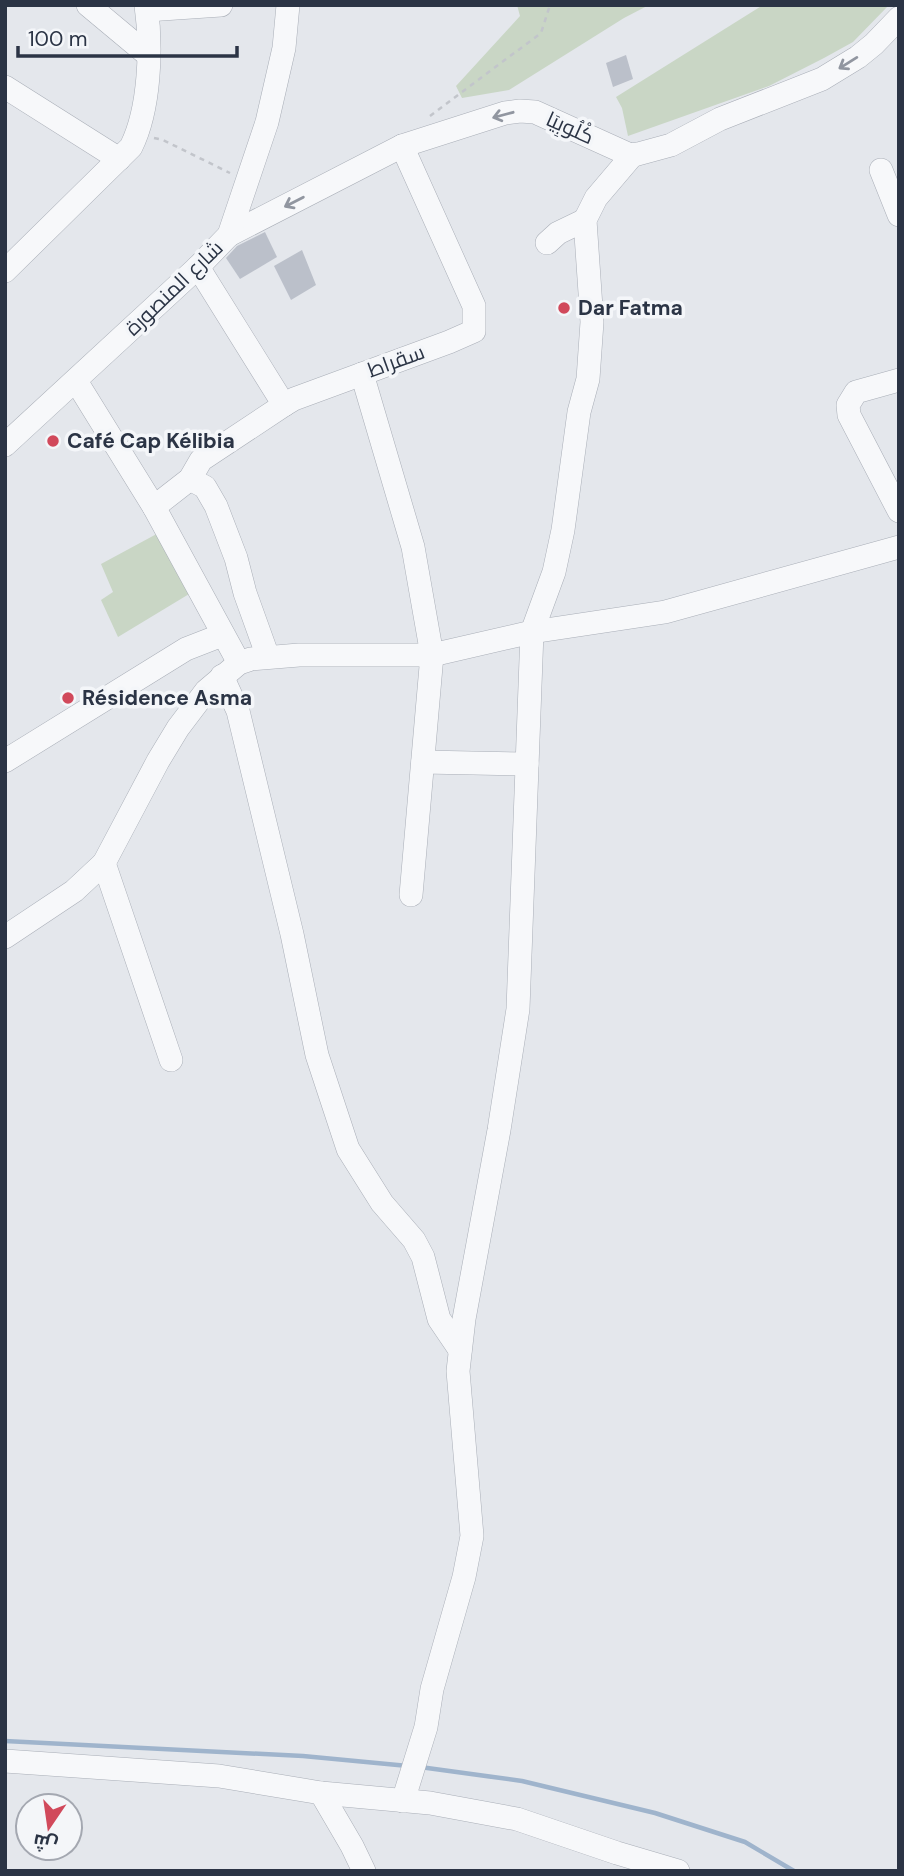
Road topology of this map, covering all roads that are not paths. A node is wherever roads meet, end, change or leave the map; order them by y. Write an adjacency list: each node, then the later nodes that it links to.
1 (88, 5): 6 (street)
2 (221, 5): 4 (street)
3 (288, 5): 14 (street, شارع المنصورة)
4 (147, 7): 6 (street)
5 (899, 18): 9 (street, one-way to 9)
6 (148, 55): 10 (street)
7 (5, 87): 10 (street)
8 (411, 143): 9 (street, كْلُوبِيَا, one-way to 8); 14 (street, كْلُوبِيَا, one-way to 14); 18 (street, سقراط)
9 (630, 155): 13 (street)
10 (119, 159): 17 (street)
11 (881, 170): 12 (street)
12 (899, 215)
13 (585, 220): 15 (street); 27 (street)
14 (229, 235): 16 (street, شارع المنصورة)
15 (547, 243)
16 (198, 267): 20 (street, شارع المنصورة); 21 (street)
17 (5, 271)
18 (362, 374): 21 (street, سقراط); 29 (street)
19 (899, 380): 25 (street)
20 (76, 381): 22 (street, شارع المنصورة); 24 (street)
21 (284, 405): 23 (street, سقراط)
22 (5, 445)
23 (190, 479): 24 (street, سقراط); 30 (street)
24 (154, 507): 28 (street)
25 (899, 511)
26 (899, 547): 27 (street)
27 (532, 632): 29 (street); 34 (street)
28 (222, 635): 31 (street); 32 (street)
29 (432, 655): 30 (street); 33 (street)
30 (268, 657): 31 (street)
31 (230, 669): 35 (street); 39 (street)
32 (5, 761)
33 (423, 762): 34 (street); 36 (street)
34 (527, 764): 39 (street)
35 (104, 863): 37 (street); 38 (street)
36 (411, 895)
37 (5, 937)
38 (171, 1060)
39 (460, 1350): 42 (street)
40 (5, 1761): 41 (street)
41 (321, 1793): 42 (street); 43 (street)
42 (403, 1801): 44 (street)
43 (363, 1871)
44 (678, 1871)

